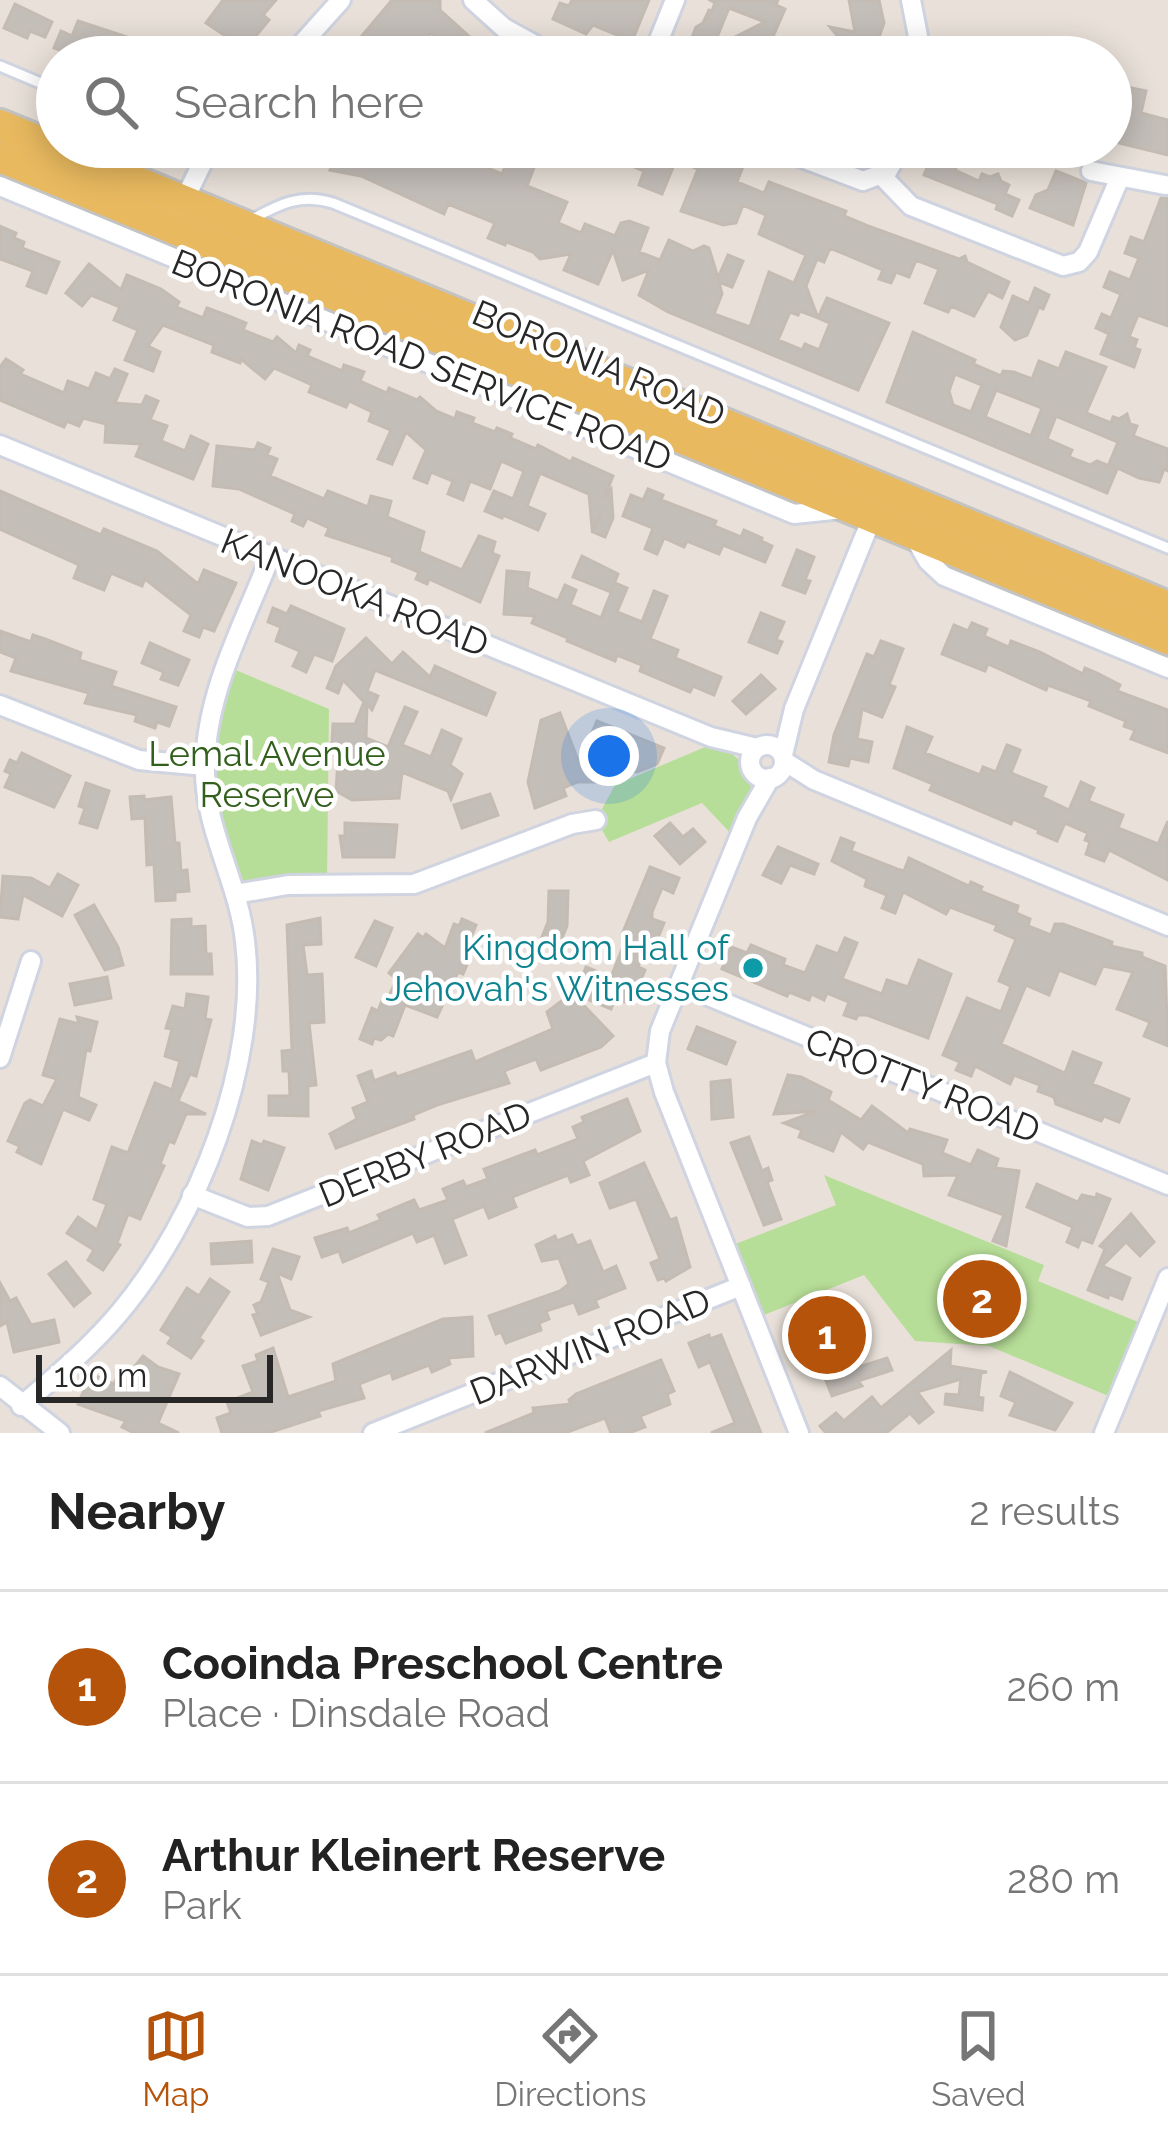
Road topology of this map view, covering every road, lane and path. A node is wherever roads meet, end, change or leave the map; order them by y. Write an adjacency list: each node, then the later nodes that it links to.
1 (341, 0): 5 (street)
2 (473, 0): 6 (street)
3 (675, 0): 7 (street)
4 (911, 0): 8 (street)
5 (309, 36)
6 (518, 36)
7 (660, 36)
8 (918, 36)
9 (0, 66): 10 (lane)
10 (36, 81)
11 (0, 125): 12 (main road, BORONIA ROAD)
12 (36, 140)
13 (0, 158): 25 (main road, BORONIA ROAD)
14 (101, 168): 22 (main road, BORONIA ROAD)
15 (128, 168): 22 (lane)
16 (200, 168): 25 (street)
17 (825, 168): 20 (street)
18 (891, 168): 20 (street)
19 (1091, 171): 21 (street)
20 (882, 176): 21 (street)
21 (1120, 177): 23 (street)
22 (131, 181): 25 (main road, BORONIA ROAD)
23 (1165, 184)
24 (0, 186): 28 (street, BORONIA ROAD SERVICE ROAD)
25 (178, 215): 26 (main road, BORONIA ROAD); 28 (main road, BORONIA ROAD)
26 (242, 226): 28 (main road, BORONIA ROAD); 30 (lane, BORONIA ROAD)
27 (0, 445): 31 (street, KANOOKA ROAD)
28 (868, 505): 29 (main road, BORONIA ROAD); 32 (main road, BORONIA ROAD); 36 (street)
29 (912, 533): 33 (main road, BORONIA ROAD); 34 (street)
30 (1168, 548)
31 (270, 557): 36 (street, KANOOKA ROAD); 37 (street)
32 (1168, 607)
33 (1168, 639)
34 (1168, 668)
35 (0, 705): 37 (street)
36 (768, 762): 40 (street, KANOOKA ROAD); 42 (street)
37 (205, 766): 39 (street)
38 (596, 820): 39 (street)
39 (236, 894): 46 (street)
40 (1168, 926)
41 (31, 961): 43 (street)
42 (679, 984): 44 (street); 45 (street, CROTTY ROAD)
43 (0, 1058)
44 (656, 1063): 46 (street, DERBY ROAD); 48 (street)
45 (1168, 1185)
46 (193, 1195): 50 (street)
47 (1168, 1278): 54 (street)
48 (741, 1286): 52 (street, DARWIN ROAD); 53 (street)
49 (0, 1386): 50 (street)
50 (21, 1406): 51 (street)
51 (60, 1433)
52 (373, 1433)
53 (800, 1433)
54 (1104, 1433)

